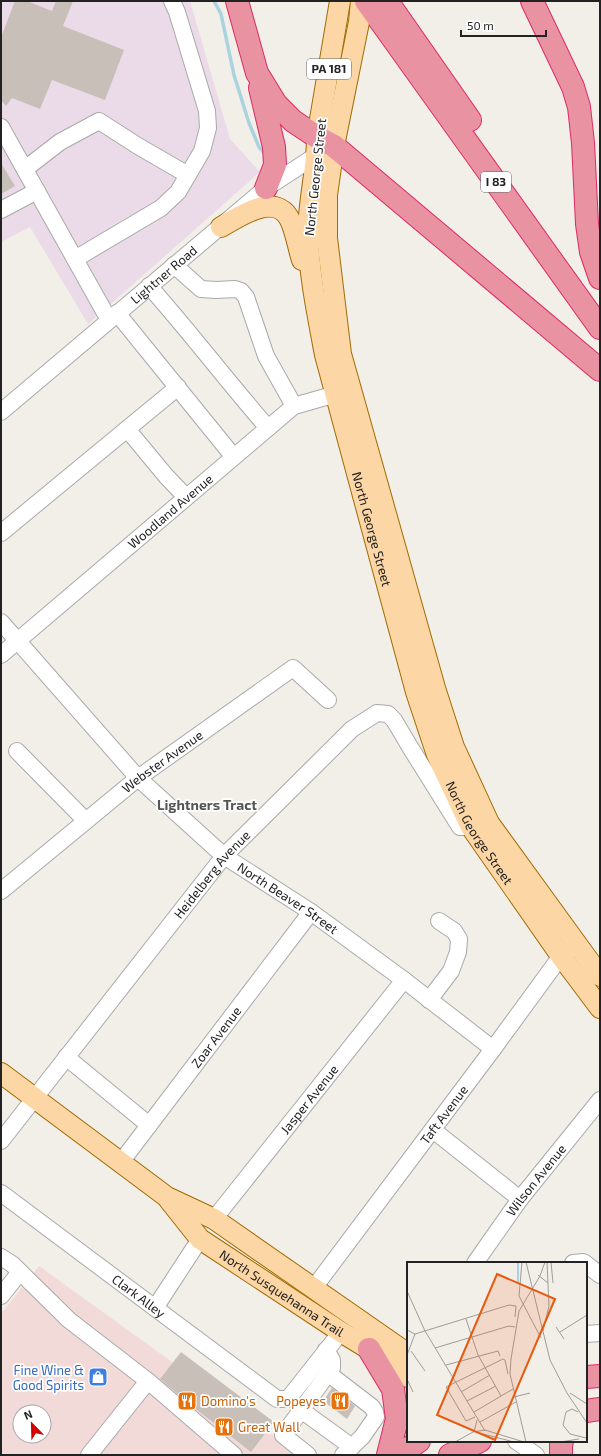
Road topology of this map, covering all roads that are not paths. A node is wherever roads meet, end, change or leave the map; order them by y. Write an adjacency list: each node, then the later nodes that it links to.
1 (172, 1): 12 (street)
2 (237, 1): 8 (highway)
3 (340, 1): 10 (main road, North George Street / PA 181)
4 (361, 1): 10 (main road, North George Street)
5 (366, 1): 24 (highway, I 83)
6 (532, 1): 19 (highway)
7 (392, 8): 21 (highway, I 83)
8 (257, 73): 10 (highway); 13 (highway)
9 (1, 127): 11 (street)
10 (323, 146): 13 (street, Lightner Road); 22 (main road, North George Street); 25 (highway); 27 (main road, North George Street)
11 (25, 169): 12 (street); 14 (street)
12 (188, 175): 17 (street)
13 (266, 188): 16 (street, Lightner Road)
14 (37, 191): 15 (street); 17 (street)
15 (1, 210)
16 (221, 227): 18 (street, Lightner Road); 22 (main road)
17 (75, 259): 23 (street)
18 (174, 265): 20 (street, Lightner Road); 28 (street)
19 (600, 278)
20 (149, 286): 23 (street, Lightner Road); 30 (street)
21 (600, 303)
22 (316, 305): 27 (main road, North George Street)
23 (113, 317): 26 (street); 29 (street, Lightner Road)
24 (600, 328)
25 (600, 370)
26 (178, 387): 31 (street); 32 (street)
27 (343, 393): 28 (street, Woodland Avenue); 42 (main road, North George Street); 47 (main road, North George Street)
28 (294, 406): 30 (street, Woodland Avenue)
29 (1, 412)
30 (268, 428): 32 (street, Woodland Avenue)
31 (127, 429): 33 (street); 34 (street)
32 (233, 456): 33 (street, Woodland Avenue)
33 (186, 497): 36 (street, Woodland Avenue)
34 (1, 534)
35 (1, 622): 36 (street, North Beaver Street)
36 (18, 641): 37 (street, Woodland Avenue); 40 (street, North Beaver Street)
37 (1, 655)
38 (328, 700): 40 (street, Webster Avenue)
39 (17, 751): 41 (street)
40 (138, 778): 41 (street, Webster Avenue); 43 (street, North Beaver Street)
41 (86, 821): 44 (street, Webster Avenue)
42 (471, 827): 43 (street, Heidelberg Avenue); 48 (main road, North George Street)
43 (224, 856): 45 (street, North Beaver Street); 54 (street, Heidelberg Avenue)
44 (1, 891)
45 (311, 912): 50 (street, North Beaver Street); 58 (street, Zoar Avenue)
46 (439, 921): 51 (street)
47 (576, 942): 48 (street, Taft Avenue); 49 (main road, North George Street)
48 (561, 956): 52 (main road, North George Street); 53 (street, Taft Avenue)
49 (600, 976)
50 (404, 980): 51 (street, North Beaver Street); 65 (street, Jasper Avenue)
51 (429, 1000): 53 (street, North Beaver Street)
52 (600, 1008)
53 (493, 1049): 59 (street, Taft Avenue)
54 (66, 1057): 56 (street, Heidelberg Avenue); 58 (street)
55 (1, 1073): 56 (main road, North Susquehanna Trail)
56 (34, 1098): 60 (street, Heidelberg Avenue); 61 (main road, North Susquehanna Trail)
57 (600, 1100): 64 (street, Wilson Avenue)
58 (149, 1125): 61 (street, Zoar Avenue)
59 (433, 1130): 64 (street); 72 (street, Taft Avenue)
60 (1, 1141)
61 (121, 1162): 63 (main road, North Susquehanna Trail)
62 (1, 1193): 74 (street, Clark Alley)
63 (167, 1197): 65 (main road, North Susquehanna Trail); 66 (main road, North Susquehanna Trail)
64 (520, 1199): 68 (street, Wilson Avenue)
65 (214, 1219): 72 (main road, North Susquehanna Trail)
66 (200, 1239): 74 (street); 75 (main road, North Susquehanna Trail)
67 (1, 1257): 70 (street)
68 (476, 1262)
69 (587, 1265): 71 (street)
70 (20, 1272): 73 (street); 85 (street)
71 (600, 1275)
72 (313, 1289): 80 (main road, North Susquehanna Trail)
73 (1, 1296)
74 (155, 1308): 79 (street, Clark Alley)
75 (341, 1332): 78 (main road, North Susquehanna Trail); 79 (street)
76 (600, 1333): 77 (street)
77 (587, 1334)
78 (369, 1349): 82 (main road, North Susquehanna Trail); 97 (highway)
79 (326, 1350): 81 (street)
80 (407, 1352)
81 (328, 1374): 87 (street); 93 (street)
82 (407, 1376)
83 (600, 1376): 84 (highway)
84 (587, 1377)
85 (148, 1381): 94 (street); 95 (street)
86 (600, 1409): 88 (highway)
87 (301, 1410): 93 (street); 96 (street)
88 (587, 1411)
89 (418, 1442): 98 (highway)
90 (478, 1442): 99 (highway)
91 (517, 1442): 100 (street)
92 (562, 1442): 101 (highway)
93 (348, 1451)
94 (89, 1455)
95 (234, 1455)
96 (308, 1455)
97 (388, 1455)
98 (399, 1455)
99 (450, 1455)
100 (536, 1455)
101 (562, 1455)

